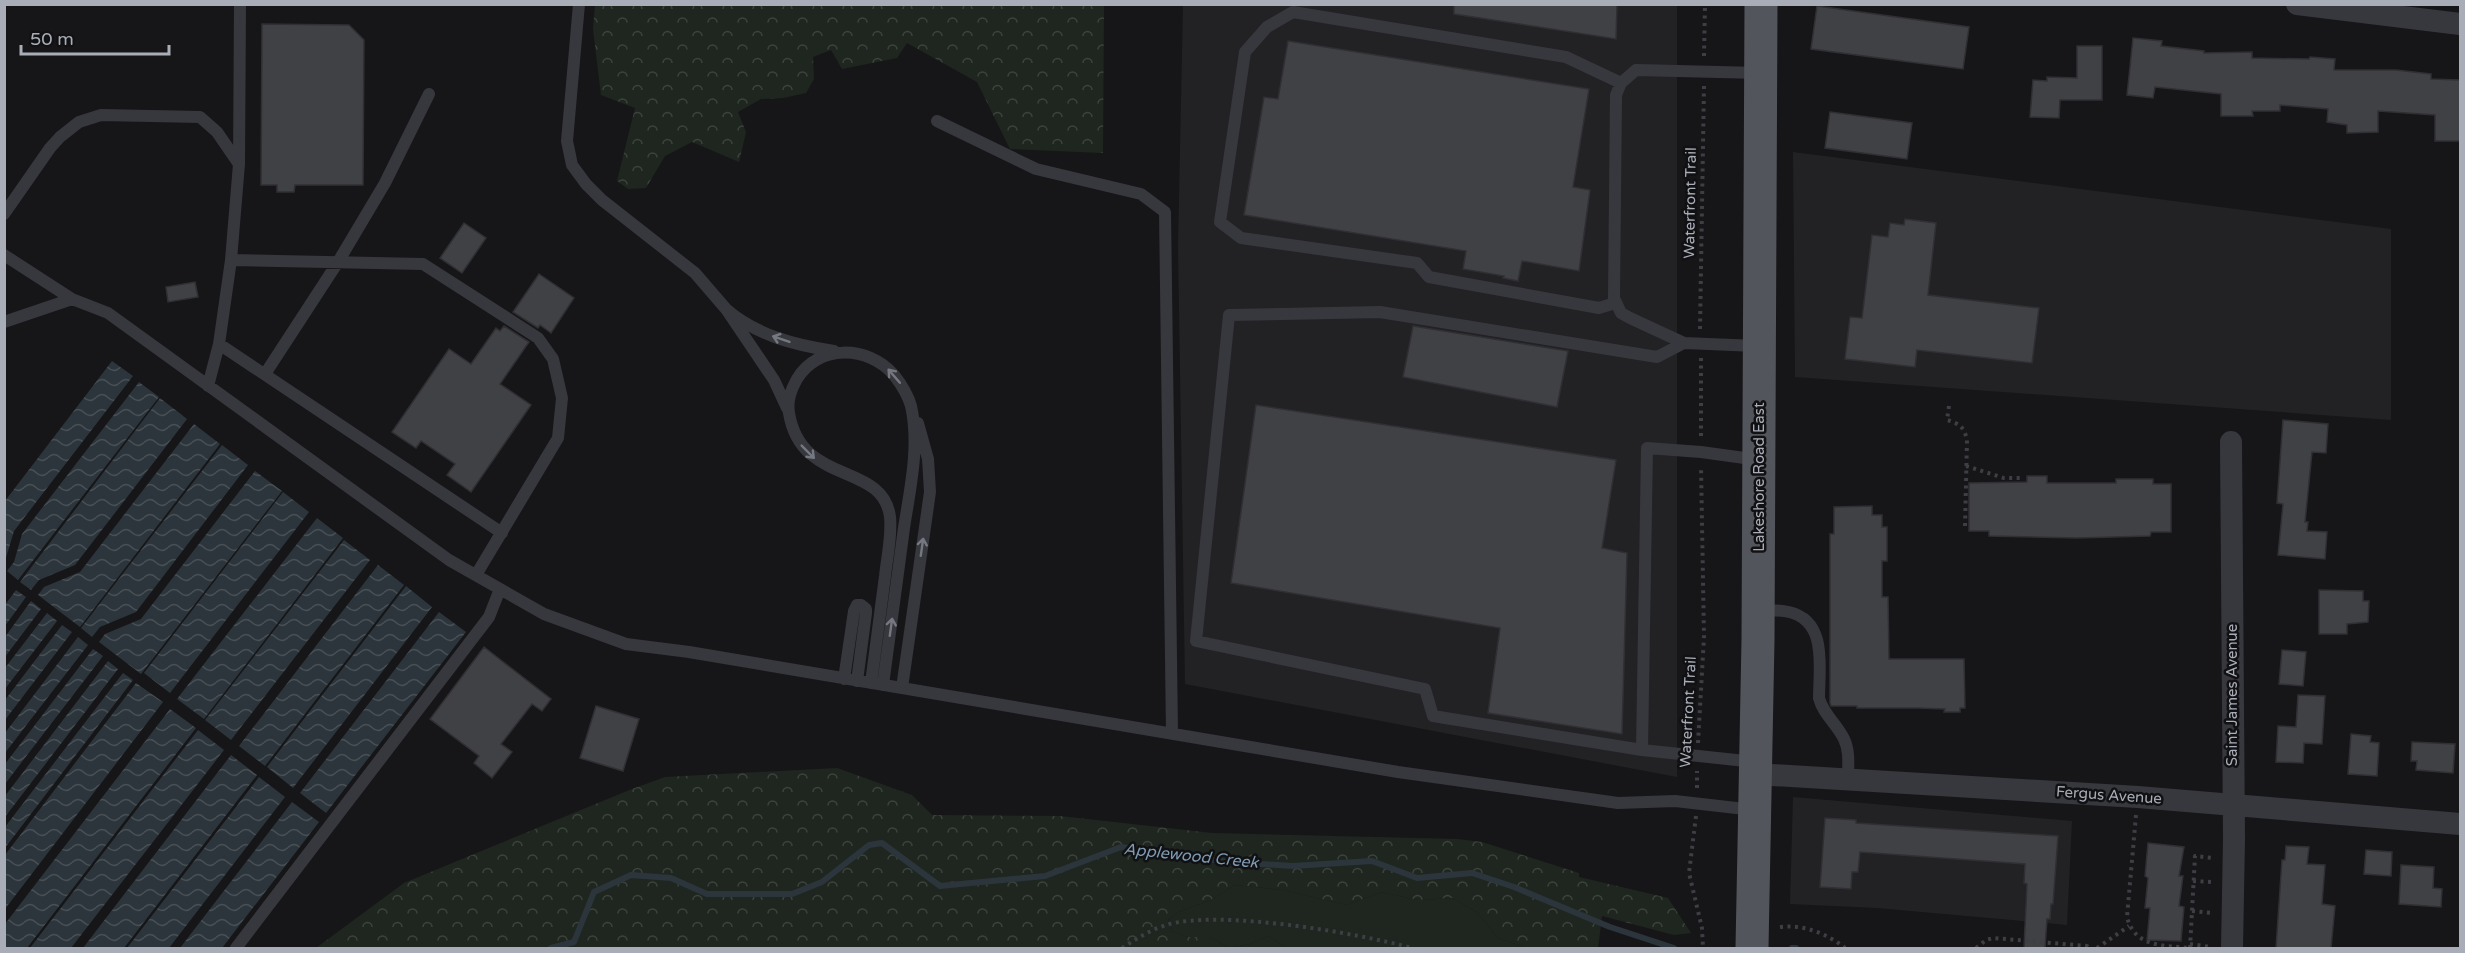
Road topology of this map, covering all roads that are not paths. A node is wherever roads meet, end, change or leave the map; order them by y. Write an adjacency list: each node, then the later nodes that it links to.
1 (240, 4): 10 (lane)
2 (579, 4): 17 (lane)
3 (1761, 4): 6 (main road, Lakeshore Road East)
4 (2297, 4): 5 (street)
5 (2460, 24)
6 (1761, 73): 7 (lane); 21 (main road, Lakeshore Road East)
7 (1621, 83): 16 (lane); 16 (lane)
8 (429, 94): 14 (lane)
9 (936, 120): 36 (lane)
10 (239, 164): 11 (lane); 13 (lane)
11 (4, 214)
12 (4, 255): 15 (lane)
13 (231, 260): 14 (lane); 20 (lane)
14 (338, 262): 23 (lane); 29 (lane)
15 (72, 299): 18 (lane); 24 (lane)
16 (1615, 303): 19 (lane)
17 (726, 309): 22 (lane, one-way to 17); 26 (lane)
18 (4, 322)
19 (1684, 343): 21 (lane); 37 (lane)
20 (219, 344): 23 (lane); 24 (lane)
21 (1759, 346): 28 (main road, Lakeshore Road East)
22 (838, 351): 25 (lane, one-way to 22); 26 (lane)
23 (265, 374): 29 (lane)
24 (208, 386): 30 (lane)
25 (911, 404): 34 (lane, one-way to 25); 35 (lane, one-way to 25)
26 (789, 412): 34 (lane, one-way to 34)
27 (2231, 442): 40 (street, Saint James Avenue)
28 (1759, 460): 32 (main road, Lakeshore Road East); 37 (lane)
29 (502, 533): 30 (lane)
30 (476, 575): 31 (lane)
31 (500, 589): 33 (lane); 44 (lane)
32 (1758, 609): 38 (main road, Lakeshore Road East); 39 (lane)
33 (851, 680): 33 (lane); 34 (lane)
34 (877, 684): 35 (lane)
35 (902, 688): 36 (lane)
36 (1172, 733): 41 (lane)
37 (1642, 750): 38 (lane)
38 (1757, 768): 39 (street, Fergus Avenue); 41 (main road, Lakeshore Road East)
39 (1848, 778): 40 (street, Fergus Avenue)
40 (2233, 805): 42 (street, Fergus Avenue); 45 (street, Saint James Avenue)
41 (1755, 810): 43 (main road, Lakeshore Road East)
42 (2460, 824)
43 (1762, 938)
44 (236, 948)
45 (2222, 948)

